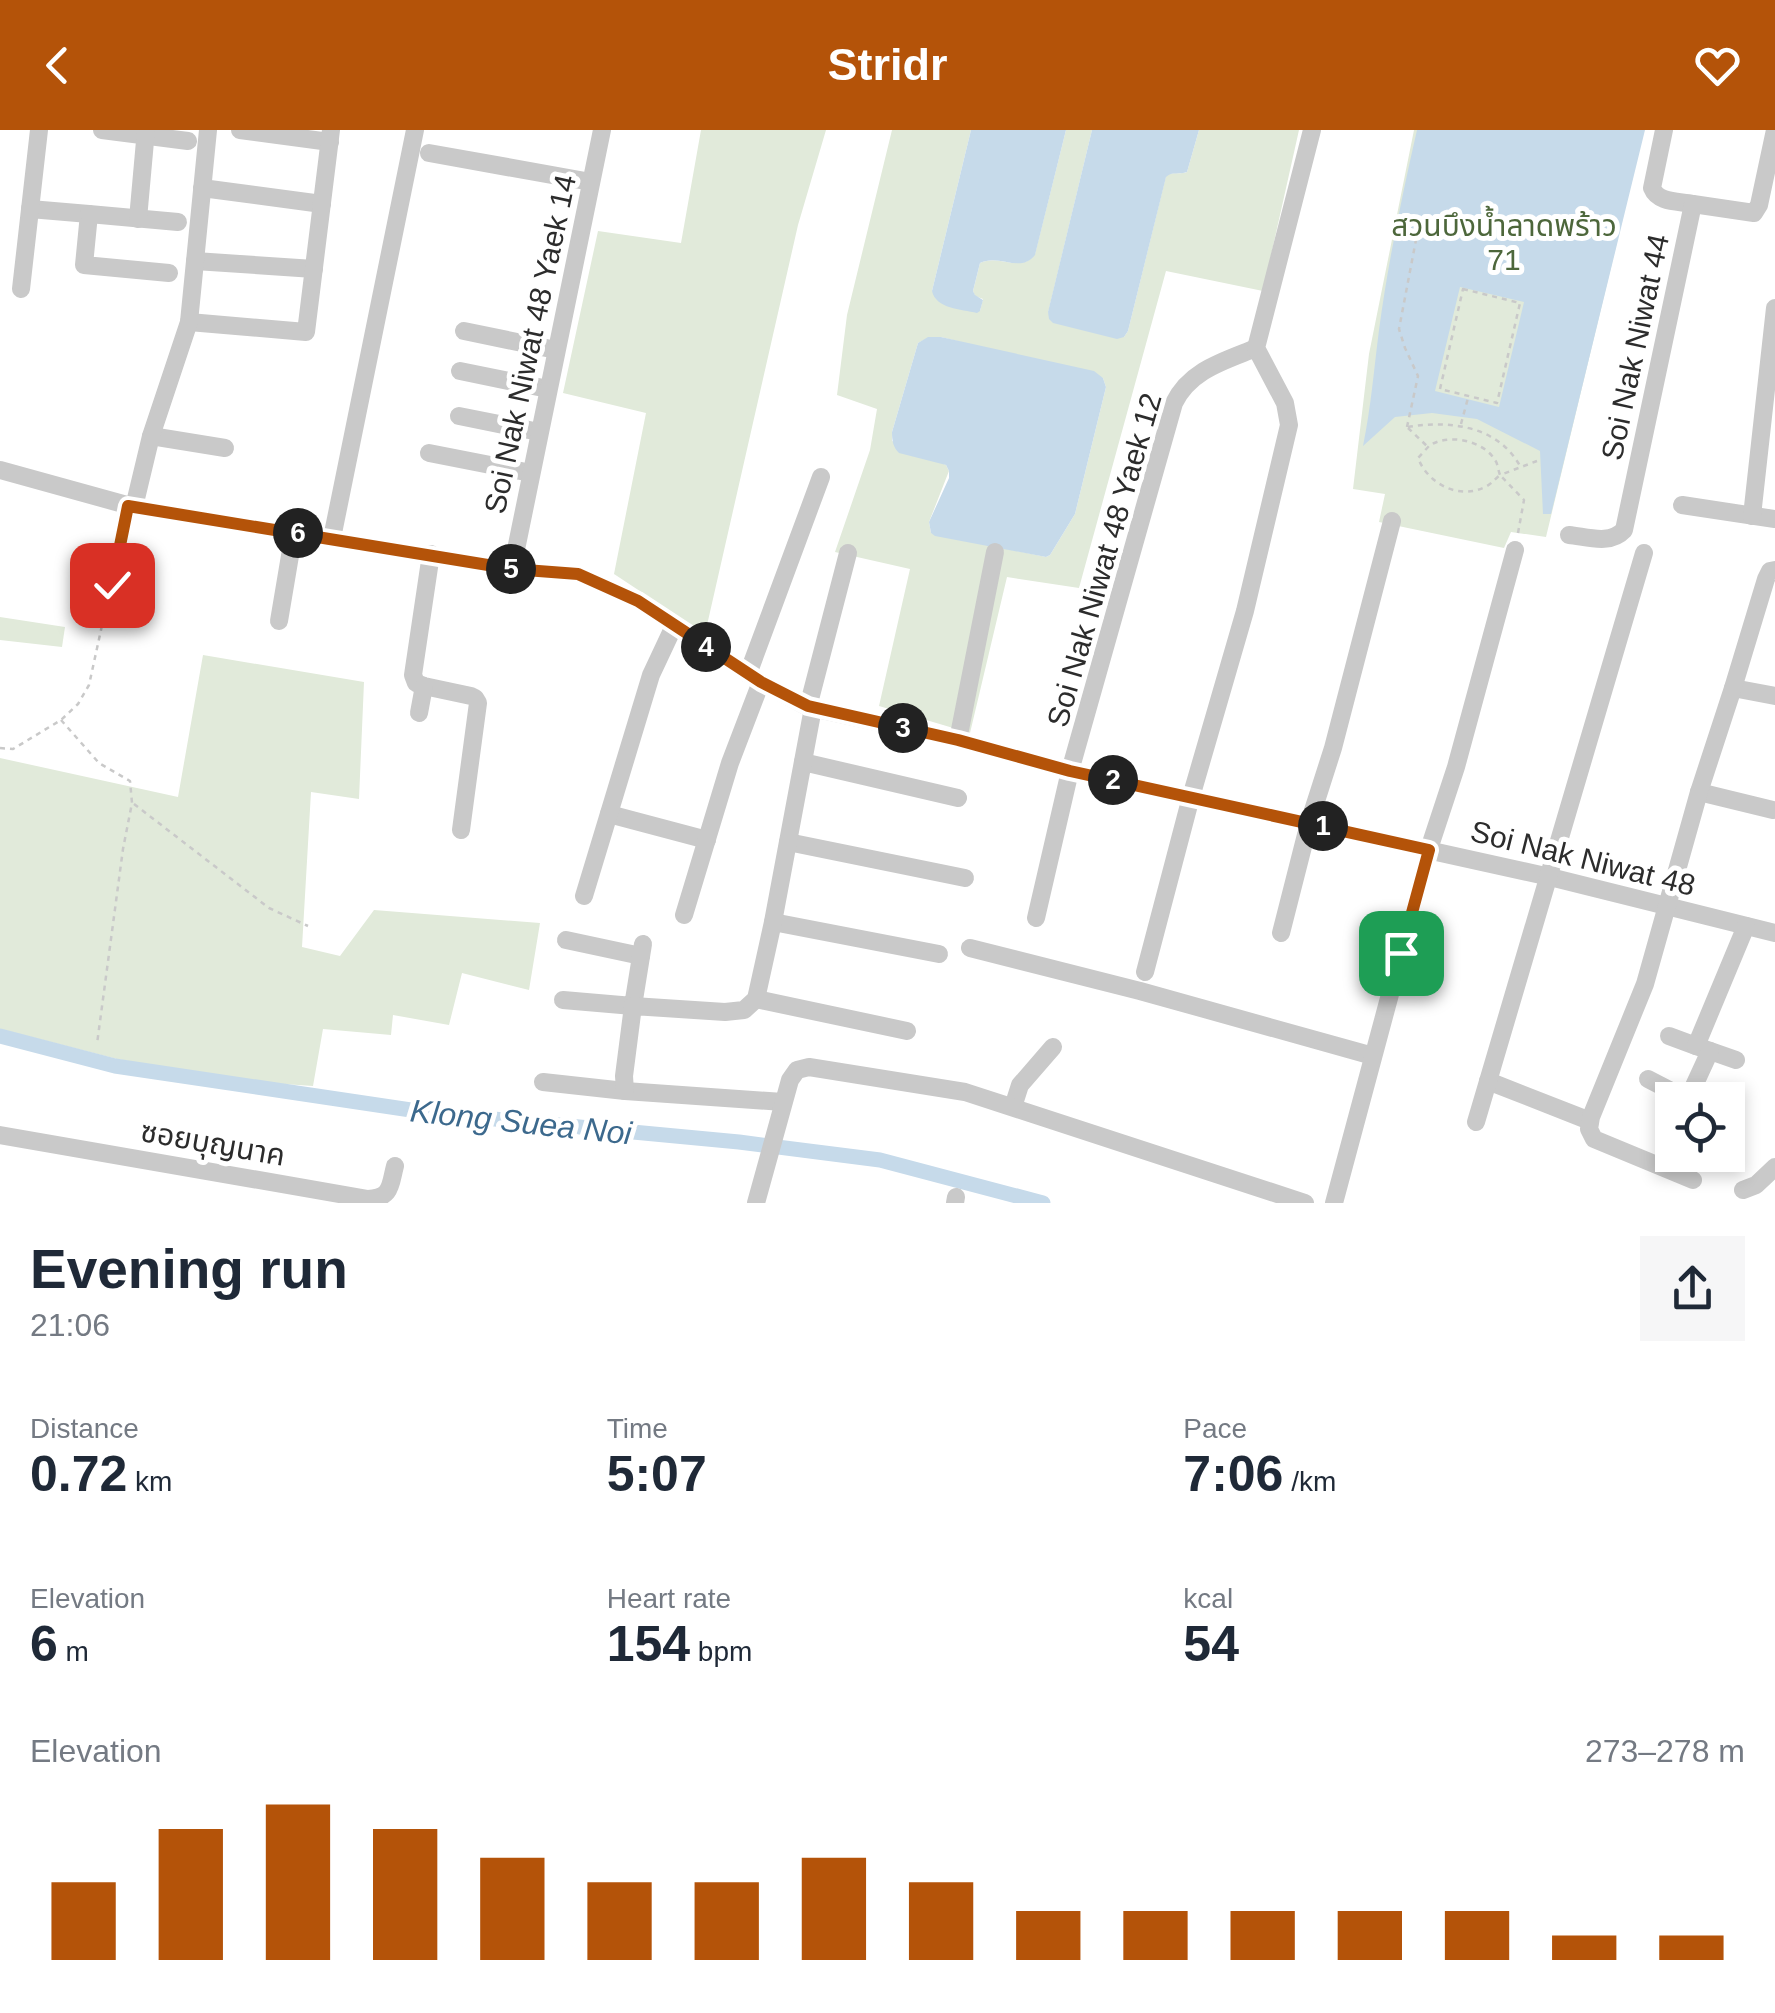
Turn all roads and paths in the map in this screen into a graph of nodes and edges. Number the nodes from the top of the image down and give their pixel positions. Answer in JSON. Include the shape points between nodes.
{"nodes":[{"id":1,"x":39,"y":130,"type":"edge"},
{"id":2,"x":102,"y":130,"type":"edge"},
{"id":3,"x":208,"y":130,"type":"edge"},
{"id":4,"x":240,"y":130,"type":"edge"},
{"id":5,"x":414,"y":130,"type":"edge"},
{"id":6,"x":602,"y":130,"type":"edge"},
{"id":7,"x":1312,"y":130,"type":"edge"},
{"id":8,"x":1664,"y":130,"type":"edge"},
{"id":9,"x":1775,"y":130,"type":"edge"},
{"id":10,"x":146,"y":133,"type":"edge"},
{"id":11,"x":331,"y":136,"type":"edge"},
{"id":12,"x":188,"y":141,"type":"dead end"},
{"id":13,"x":429,"y":153,"type":"dead end"},
{"id":14,"x":591,"y":182,"type":"junction"},
{"id":15,"x":202,"y":188,"type":"junction"},
{"id":16,"x":322,"y":204,"type":"junction"},
{"id":17,"x":1693,"y":204,"type":"junction"},
{"id":18,"x":30,"y":209,"type":"junction"},
{"id":19,"x":89,"y":214,"type":"junction"},
{"id":20,"x":138,"y":218,"type":"junction"},
{"id":21,"x":178,"y":222,"type":"dead end"},
{"id":22,"x":1419,"y":224,"type":"dead end"},
{"id":23,"x":195,"y":262,"type":"junction"},
{"id":24,"x":314,"y":269,"type":"junction"},
{"id":25,"x":170,"y":273,"type":"dead end"},
{"id":26,"x":21,"y":289,"type":"dead end"},
{"id":27,"x":1775,"y":308,"type":"edge"},
{"id":28,"x":189,"y":322,"type":"junction"},
{"id":29,"x":464,"y":331,"type":"dead end"},
{"id":30,"x":1256,"y":348,"type":"junction"},
{"id":31,"x":556,"y":350,"type":"junction"},
{"id":32,"x":460,"y":371,"type":"dead end"},
{"id":33,"x":548,"y":389,"type":"junction"},
{"id":34,"x":1468,"y":398,"type":"junction"},
{"id":35,"x":459,"y":416,"type":"dead end"},
{"id":36,"x":1460,"y":427,"type":"junction"},
{"id":37,"x":1407,"y":428,"type":"junction"},
{"id":38,"x":539,"y":432,"type":"junction"},
{"id":39,"x":151,"y":436,"type":"junction"},
{"id":40,"x":1428,"y":447,"type":"junction"},
{"id":41,"x":225,"y":448,"type":"dead end"},
{"id":42,"x":429,"y":453,"type":"dead end"},
{"id":43,"x":1537,"y":460,"type":"dead end"},
{"id":44,"x":1521,"y":468,"type":"junction"},
{"id":45,"x":0,"y":470,"type":"edge"},
{"id":46,"x":530,"y":473,"type":"junction"},
{"id":47,"x":1500,"y":475,"type":"junction"},
{"id":48,"x":821,"y":477,"type":"dead end"},
{"id":49,"x":1682,"y":505,"type":"dead end"},
{"id":50,"x":131,"y":506,"type":"junction"},
{"id":51,"x":1752,"y":516,"type":"junction"},
{"id":52,"x":1775,"y":519,"type":"edge"},
{"id":53,"x":1392,"y":521,"type":"dead end"},
{"id":54,"x":294,"y":532,"type":"junction"},
{"id":55,"x":1569,"y":534,"type":"dead end"},
{"id":56,"x":332,"y":538,"type":"junction"},
{"id":57,"x":1516,"y":550,"type":"joint"},
{"id":58,"x":995,"y":552,"type":"dead end"},
{"id":59,"x":848,"y":553,"type":"dead end"},
{"id":60,"x":1644,"y":553,"type":"dead end"},
{"id":61,"x":430,"y":554,"type":"junction"},
{"id":62,"x":512,"y":569,"type":"junction"},
{"id":63,"x":1775,"y":570,"type":"edge"},
{"id":64,"x":280,"y":620,"type":"dead end"},
{"id":65,"x":674,"y":626,"type":"junction"},
{"id":66,"x":754,"y":678,"type":"junction"},
{"id":67,"x":424,"y":686,"type":"junction"},
{"id":68,"x":1734,"y":688,"type":"junction"},
{"id":69,"x":1775,"y":696,"type":"edge"},
{"id":70,"x":811,"y":707,"type":"junction"},
{"id":71,"x":419,"y":713,"type":"dead end"},
{"id":72,"x":61,"y":720,"type":"junction"},
{"id":73,"x":958,"y":740,"type":"junction"},
{"id":74,"x":0,"y":748,"type":"edge"},
{"id":75,"x":803,"y":762,"type":"junction"},
{"id":76,"x":1070,"y":771,"type":"junction"},
{"id":77,"x":1698,"y":792,"type":"junction"},
{"id":78,"x":958,"y":798,"type":"dead end"},
{"id":79,"x":1191,"y":798,"type":"junction"},
{"id":80,"x":132,"y":803,"type":"junction"},
{"id":81,"x":1773,"y":810,"type":"edge"},
{"id":82,"x":609,"y":814,"type":"junction"},
{"id":83,"x":1308,"y":823,"type":"junction"},
{"id":84,"x":461,"y":830,"type":"dead end"},
{"id":85,"x":707,"y":840,"type":"junction"},
{"id":86,"x":788,"y":842,"type":"junction"},
{"id":87,"x":1429,"y":850,"type":"junction"},
{"id":88,"x":965,"y":878,"type":"dead end"},
{"id":89,"x":1550,"y":878,"type":"junction"},
{"id":90,"x":584,"y":896,"type":"dead end"},
{"id":91,"x":1665,"y":906,"type":"junction"},
{"id":92,"x":684,"y":915,"type":"dead end"},
{"id":93,"x":1036,"y":918,"type":"dead end"},
{"id":94,"x":773,"y":922,"type":"junction"},
{"id":95,"x":308,"y":926,"type":"dead end"},
{"id":96,"x":1746,"y":926,"type":"junction"},
{"id":97,"x":1775,"y":933,"type":"edge"},
{"id":98,"x":1281,"y":934,"type":"dead end"},
{"id":99,"x":566,"y":940,"type":"dead end"},
{"id":100,"x":970,"y":948,"type":"dead end"},
{"id":101,"x":940,"y":954,"type":"dead end"},
{"id":102,"x":1144,"y":972,"type":"dead end"},
{"id":103,"x":756,"y":998,"type":"junction"},
{"id":104,"x":563,"y":1000,"type":"dead end"},
{"id":105,"x":634,"y":1006,"type":"junction"},
{"id":106,"x":906,"y":1031,"type":"dead end"},
{"id":107,"x":1668,"y":1036,"type":"dead end"},
{"id":108,"x":97,"y":1044,"type":"dead end"},
{"id":109,"x":1054,"y":1048,"type":"dead end"},
{"id":110,"x":1703,"y":1048,"type":"junction"},
{"id":111,"x":1373,"y":1056,"type":"junction"},
{"id":112,"x":1736,"y":1060,"type":"dead end"},
{"id":113,"x":1648,"y":1079,"type":"dead end"},
{"id":114,"x":1488,"y":1081,"type":"junction"},
{"id":115,"x":543,"y":1082,"type":"dead end"},
{"id":116,"x":625,"y":1090,"type":"junction"},
{"id":117,"x":783,"y":1102,"type":"junction"},
{"id":118,"x":1012,"y":1107,"type":"junction"},
{"id":119,"x":1476,"y":1122,"type":"dead end"},
{"id":120,"x":1590,"y":1122,"type":"junction"},
{"id":121,"x":0,"y":1135,"type":"edge"},
{"id":122,"x":395,"y":1166,"type":"dead end"},
{"id":123,"x":1775,"y":1167,"type":"edge"},
{"id":124,"x":1693,"y":1180,"type":"dead end"},
{"id":125,"x":1743,"y":1190,"type":"dead end"},
{"id":126,"x":368,"y":1201,"type":"edge"},
{"id":127,"x":756,"y":1203,"type":"edge"},
{"id":128,"x":1305,"y":1203,"type":"edge"},
{"id":129,"x":1334,"y":1203,"type":"edge"}],
"edges":[{"from":1,"to":18,"type":"street"},
{"from":2,"to":10,"type":"street"},
{"from":3,"to":15,"type":"street"},
{"from":4,"to":11,"type":"street"},
{"from":5,"to":56,"type":"street"},
{"from":6,"to":14,"type":"street","name":"Soi Nak Niwat 48 Yaek 14"},
{"from":7,"to":30,"type":"street"},
{"from":8,"to":17,"type":"street","via":[[1652,188],[1662,199]]},
{"from":9,"to":17,"type":"street","name":"Soi Nak Niwat 44","via":[[1754,213]]},
{"from":10,"to":12,"type":"street"},
{"from":10,"to":20,"type":"street"},
{"from":11,"to":16,"type":"street"},
{"from":13,"to":14,"type":"street"},
{"from":14,"to":31,"type":"street","name":"Soi Nak Niwat 48 Yaek 14"},
{"from":15,"to":16,"type":"street"},
{"from":15,"to":23,"type":"street"},
{"from":16,"to":24,"type":"street"},
{"from":17,"to":55,"type":"street","name":"Soi Nak Niwat 44","via":[[1624,530],[1607,540]]},
{"from":18,"to":19,"type":"street"},
{"from":18,"to":26,"type":"street"},
{"from":19,"to":20,"type":"street"},
{"from":19,"to":25,"type":"street","via":[[84,265]]},
{"from":20,"to":21,"type":"street"},
{"from":22,"to":37,"type":"path","via":[[1399,329],[1418,376]]},
{"from":23,"to":24,"type":"street"},
{"from":23,"to":28,"type":"street"},
{"from":24,"to":28,"type":"street","via":[[306,332]]},
{"from":27,"to":51,"type":"street"},
{"from":28,"to":39,"type":"street"},
{"from":29,"to":31,"type":"street"},
{"from":30,"to":76,"type":"street","name":"Soi Nak Niwat 48 Yaek 12","via":[[1195,375],[1174,403]]},
{"from":30,"to":79,"type":"street","via":[[1289,425]]},
{"from":31,"to":33,"type":"street","name":"Soi Nak Niwat 48 Yaek 14"},
{"from":32,"to":33,"type":"street"},
{"from":33,"to":38,"type":"street","name":"Soi Nak Niwat 48 Yaek 14"},
{"from":34,"to":34,"type":"path","via":[[1497,403],[1520,303],[1463,289],[1440,389]]},
{"from":34,"to":36,"type":"path"},
{"from":35,"to":38,"type":"street"},
{"from":36,"to":37,"type":"path"},
{"from":36,"to":44,"type":"path","via":[[1498,438]]},
{"from":37,"to":40,"type":"path"},
{"from":38,"to":46,"type":"street","name":"Soi Nak Niwat 48 Yaek 14"},
{"from":39,"to":41,"type":"street"},
{"from":39,"to":50,"type":"street"},
{"from":40,"to":47,"type":"path","via":[[1441,440],[1482,447]]},
{"from":40,"to":47,"type":"path","via":[[1418,458],[1423,470],[1449,489],[1470,492]]},
{"from":42,"to":46,"type":"street"},
{"from":43,"to":44,"type":"path"},
{"from":44,"to":47,"type":"path"},
{"from":45,"to":50,"type":"street","name":"Soi Nak Niwat 48"},
{"from":46,"to":62,"type":"street","name":"Soi Nak Niwat 48 Yaek 14"},
{"from":47,"to":57,"type":"path","via":[[1524,500]]},
{"from":48,"to":66,"type":"street"},
{"from":49,"to":51,"type":"street"},
{"from":50,"to":54,"type":"street","name":"Soi Nak Niwat 48"},
{"from":50,"to":72,"type":"path","via":[[88,685]]},
{"from":51,"to":52,"type":"street"},
{"from":53,"to":83,"type":"street"},
{"from":54,"to":56,"type":"street","name":"Soi Nak Niwat 48"},
{"from":54,"to":64,"type":"street"},
{"from":56,"to":61,"type":"street","name":"Soi Nak Niwat 48"},
{"from":57,"to":87,"type":"street"},
{"from":58,"to":73,"type":"street"},
{"from":59,"to":70,"type":"street"},
{"from":60,"to":89,"type":"street"},
{"from":61,"to":62,"type":"street","name":"Soi Nak Niwat 48"},
{"from":61,"to":67,"type":"street","via":[[413,675]]},
{"from":62,"to":65,"type":"street","name":"Soi Nak Niwat 48","via":[[578,574]]},
{"from":63,"to":68,"type":"street","via":[[1766,579]]},
{"from":65,"to":66,"type":"street","name":"Soi Nak Niwat 48"},
{"from":65,"to":82,"type":"street","via":[[651,676]]},
{"from":66,"to":70,"type":"street","name":"Soi Nak Niwat 48"},
{"from":66,"to":85,"type":"street"},
{"from":67,"to":71,"type":"street"},
{"from":67,"to":84,"type":"street","via":[[478,703]]},
{"from":68,"to":69,"type":"street"},
{"from":68,"to":77,"type":"street"},
{"from":70,"to":73,"type":"street","name":"Soi Nak Niwat 48"},
{"from":70,"to":75,"type":"street"},
{"from":72,"to":74,"type":"path","via":[[13,749]]},
{"from":72,"to":80,"type":"path","via":[[99,763],[130,781]]},
{"from":73,"to":76,"type":"street","name":"Soi Nak Niwat 48"},
{"from":75,"to":78,"type":"street"},
{"from":75,"to":86,"type":"street"},
{"from":76,"to":79,"type":"street","name":"Soi Nak Niwat 48"},
{"from":76,"to":93,"type":"street","name":"Soi Nak Niwat 48 Yaek 12"},
{"from":77,"to":81,"type":"street"},
{"from":77,"to":91,"type":"street"},
{"from":79,"to":83,"type":"street","name":"Soi Nak Niwat 48"},
{"from":79,"to":102,"type":"street"},
{"from":80,"to":95,"type":"path","via":[[269,908]]},
{"from":80,"to":108,"type":"path"},
{"from":82,"to":85,"type":"street"},
{"from":82,"to":90,"type":"street"},
{"from":83,"to":87,"type":"street","name":"Soi Nak Niwat 48"},
{"from":83,"to":98,"type":"street"},
{"from":85,"to":92,"type":"street"},
{"from":86,"to":88,"type":"street"},
{"from":86,"to":94,"type":"street"},
{"from":87,"to":89,"type":"street","name":"Soi Nak Niwat 48"},
{"from":87,"to":111,"type":"street"},
{"from":89,"to":91,"type":"street","name":"Soi Nak Niwat 48"},
{"from":89,"to":114,"type":"street"},
{"from":91,"to":96,"type":"street","name":"Soi Nak Niwat 48"},
{"from":91,"to":120,"type":"street","via":[[1645,984]]},
{"from":94,"to":101,"type":"street"},
{"from":94,"to":103,"type":"street"},
{"from":96,"to":97,"type":"street","name":"Soi Nak Niwat 48"},
{"from":96,"to":110,"type":"street"},
{"from":99,"to":105,"type":"street","via":[[642,950]]},
{"from":100,"to":111,"type":"street"},
{"from":103,"to":105,"type":"street","via":[[744,1010],[725,1012]]},
{"from":103,"to":106,"type":"street"},
{"from":104,"to":105,"type":"street"},
{"from":105,"to":116,"type":"street"},
{"from":107,"to":110,"type":"street"},
{"from":109,"to":118,"type":"street","via":[[1020,1085]]},
{"from":110,"to":112,"type":"street"},
{"from":110,"to":113,"type":"street","via":[[1693,1088],[1685,1094]]},
{"from":111,"to":129,"type":"street"},
{"from":114,"to":119,"type":"street"},
{"from":114,"to":120,"type":"street"},
{"from":115,"to":116,"type":"street"},
{"from":116,"to":117,"type":"street"},
{"from":117,"to":118,"type":"street","via":[[797,1070],[809,1066],[965,1092]]},
{"from":117,"to":127,"type":"street"},
{"from":118,"to":128,"type":"street"},
{"from":120,"to":124,"type":"street","via":[[1594,1139]]},
{"from":121,"to":126,"type":"street","name":"ซอยบุญนาค"},
{"from":122,"to":126,"type":"street","name":"ซอยบุญนาค","via":[[389,1191]]},
{"from":123,"to":125,"type":"street"}]}
